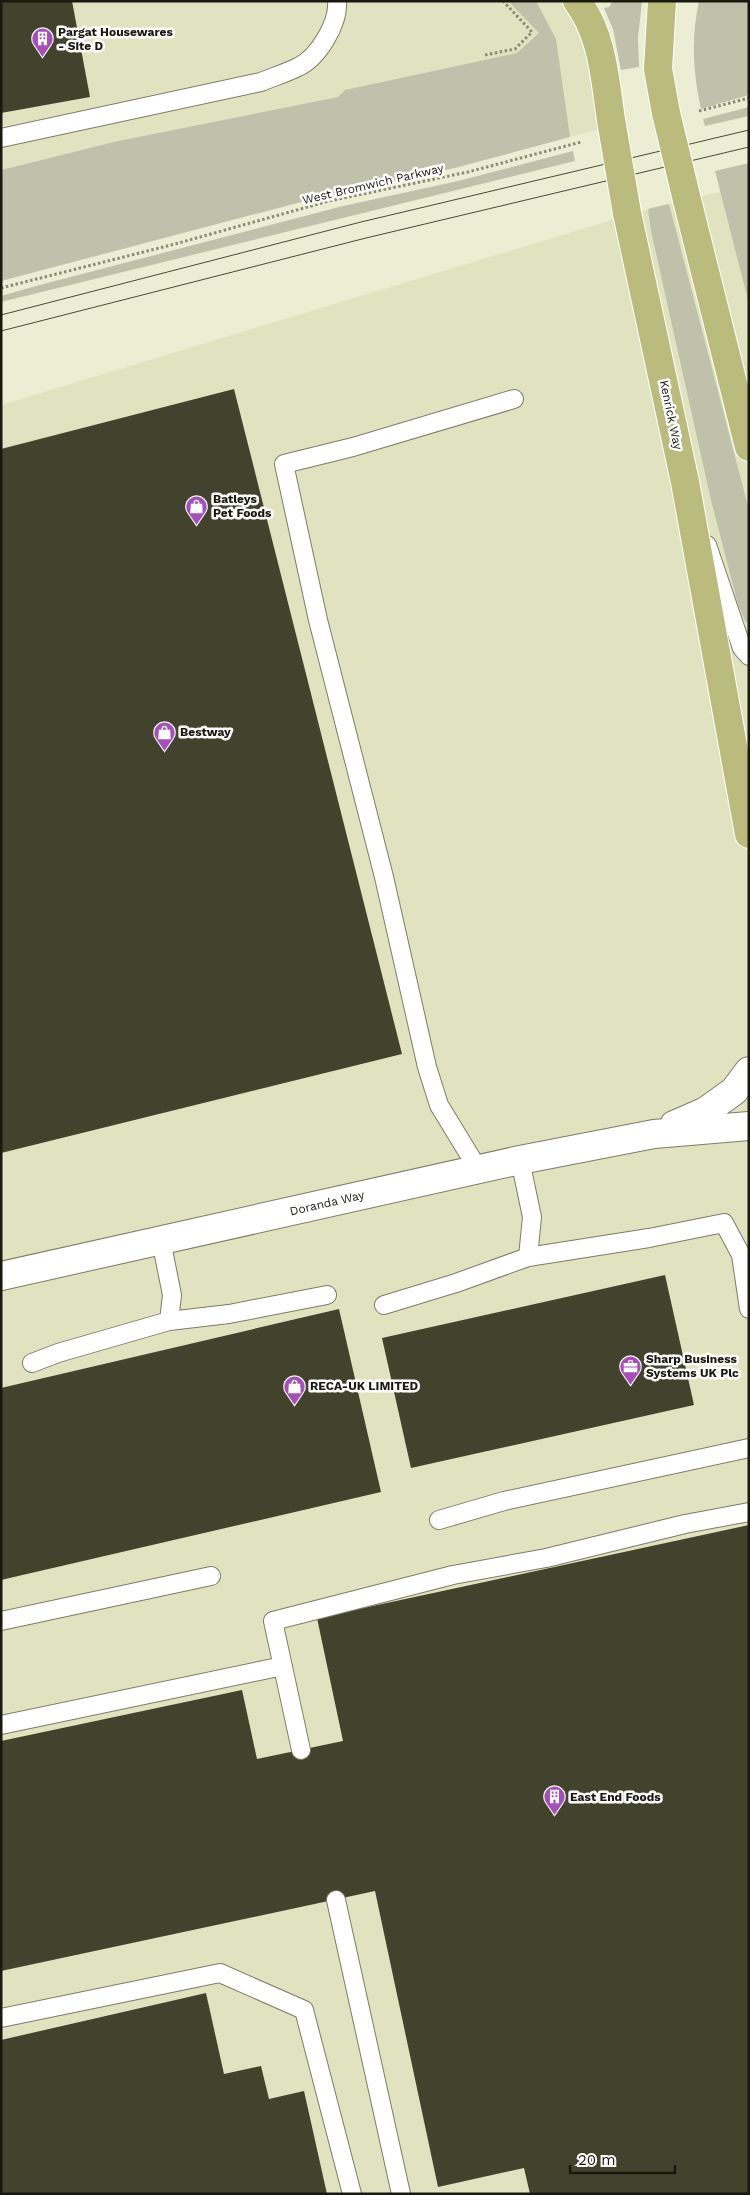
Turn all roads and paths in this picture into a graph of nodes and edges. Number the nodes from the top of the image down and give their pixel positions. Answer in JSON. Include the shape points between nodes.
{"nodes":[{"id":1,"x":337,"y":1,"type":"edge"},
{"id":2,"x":503,"y":1,"type":"edge"},
{"id":3,"x":577,"y":1,"type":"edge"},
{"id":4,"x":662,"y":1,"type":"edge"},
{"id":5,"x":484,"y":55,"type":"dead end"},
{"id":6,"x":749,"y":98,"type":"edge"},
{"id":7,"x":693,"y":113,"type":"dead end"},
{"id":8,"x":601,"y":133,"type":"junction"},
{"id":9,"x":1,"y":138,"type":"edge"},
{"id":10,"x":1,"y":288,"type":"edge"},
{"id":11,"x":514,"y":399,"type":"dead end"},
{"id":12,"x":749,"y":446,"type":"edge"},
{"id":13,"x":685,"y":482,"type":"junction"},
{"id":14,"x":749,"y":656,"type":"edge"},
{"id":15,"x":749,"y":834,"type":"edge"},
{"id":16,"x":749,"y":1071,"type":"edge"},
{"id":17,"x":749,"y":1126,"type":"edge"},
{"id":18,"x":654,"y":1134,"type":"junction"},
{"id":19,"x":520,"y":1160,"type":"junction"},
{"id":20,"x":478,"y":1169,"type":"junction"},
{"id":21,"x":161,"y":1240,"type":"junction"},
{"id":22,"x":528,"y":1257,"type":"junction"},
{"id":23,"x":1,"y":1276,"type":"edge"},
{"id":24,"x":327,"y":1294,"type":"dead end"},
{"id":25,"x":384,"y":1305,"type":"dead end"},
{"id":26,"x":749,"y":1309,"type":"edge"},
{"id":27,"x":170,"y":1322,"type":"junction"},
{"id":28,"x":32,"y":1363,"type":"dead end"},
{"id":29,"x":749,"y":1448,"type":"edge"},
{"id":30,"x":749,"y":1512,"type":"edge"},
{"id":31,"x":439,"y":1520,"type":"dead end"},
{"id":32,"x":211,"y":1576,"type":"dead end"},
{"id":33,"x":1,"y":1621,"type":"edge"},
{"id":34,"x":283,"y":1666,"type":"junction"},
{"id":35,"x":1,"y":1725,"type":"edge"},
{"id":36,"x":301,"y":1750,"type":"dead end"},
{"id":37,"x":336,"y":1900,"type":"dead end"},
{"id":38,"x":1,"y":2018,"type":"edge"},
{"id":39,"x":352,"y":2194,"type":"edge"},
{"id":40,"x":401,"y":2194,"type":"edge"}],
"edges":[{"from":1,"to":9,"type":"lane","via":[[331,28],[319,49],[300,67],[261,82]]},
{"from":2,"to":5,"type":"path","via":[[532,32],[515,48]]},
{"from":3,"to":8,"type":"main road","name":"Kenrick Way","via":[[586,13],[597,40]]},
{"from":4,"to":12,"type":"main road","bridge":true,"via":[[658,69],[666,113]]},
{"from":6,"to":7,"type":"path"},
{"from":8,"to":10,"type":"path","name":"West Bromwich Parkway","via":[[468,172],[329,201]]},
{"from":8,"to":13,"type":"main road","name":"Kenrick Way","bridge":true,"via":[[627,213]]},
{"from":11,"to":20,"type":"lane","via":[[284,464],[318,620],[384,877],[427,1067],[439,1105]]},
{"from":13,"to":14,"type":"lane","via":[[742,648]]},
{"from":13,"to":15,"type":"main road","name":"Kenrick Way"},
{"from":16,"to":18,"type":"street","name":"Doranda Way","via":[[734,1091],[706,1111]]},
{"from":17,"to":18,"type":"street","name":"Doranda Way"},
{"from":18,"to":19,"type":"street","name":"Doranda Way"},
{"from":19,"to":20,"type":"street","name":"Doranda Way"},
{"from":19,"to":22,"type":"lane","via":[[532,1217]]},
{"from":20,"to":21,"type":"street","name":"Doranda Way"},
{"from":21,"to":23,"type":"street","name":"Doranda Way"},
{"from":21,"to":27,"type":"lane","via":[[172,1295]]},
{"from":22,"to":25,"type":"lane","via":[[456,1284]]},
{"from":22,"to":26,"type":"lane","via":[[724,1224],[741,1254]]},
{"from":24,"to":27,"type":"lane"},
{"from":27,"to":28,"type":"lane"},
{"from":29,"to":31,"type":"lane","via":[[504,1501]]},
{"from":30,"to":34,"type":"lane","via":[[546,1558],[453,1575],[273,1621]]},
{"from":32,"to":33,"type":"lane"},
{"from":34,"to":35,"type":"lane"},
{"from":34,"to":36,"type":"lane"},
{"from":37,"to":40,"type":"lane"},
{"from":38,"to":39,"type":"lane","via":[[220,1973],[304,2010]]}]}
